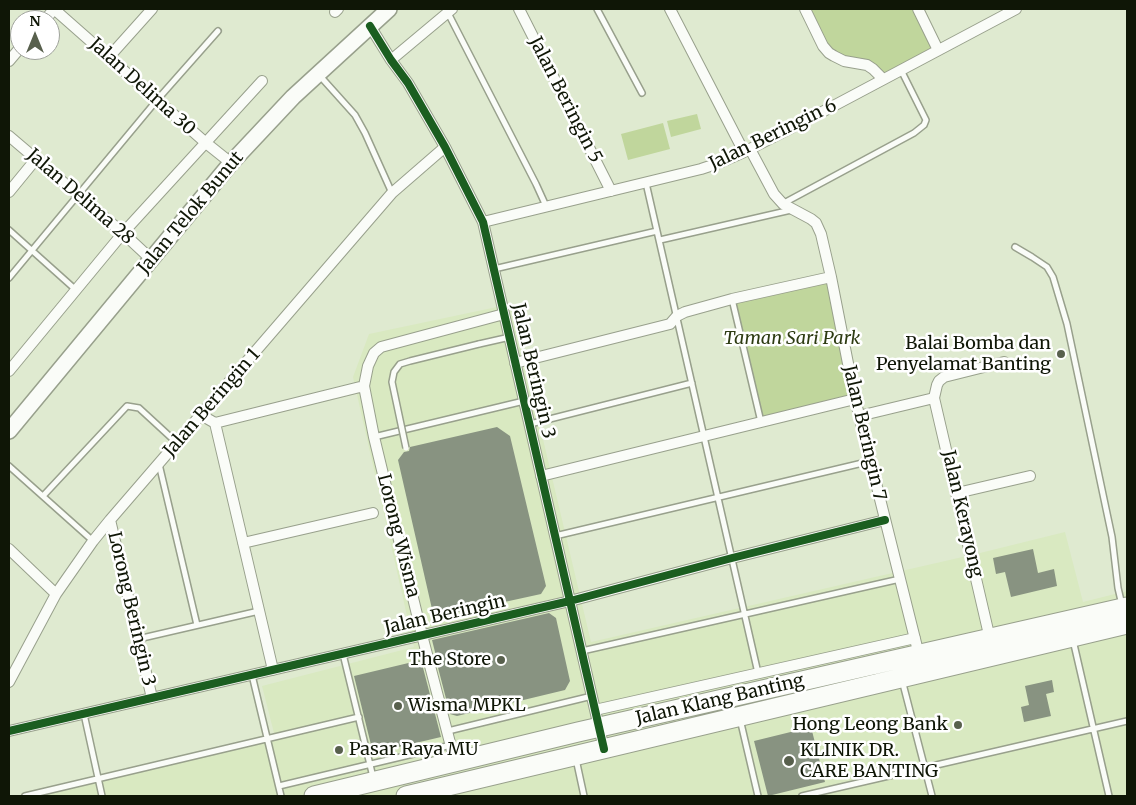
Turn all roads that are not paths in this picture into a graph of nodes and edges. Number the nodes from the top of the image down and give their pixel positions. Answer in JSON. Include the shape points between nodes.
{"nodes":[{"id":1,"x":54,"y":9,"type":"edge"},
{"id":2,"x":152,"y":9,"type":"edge"},
{"id":3,"x":389,"y":9,"type":"edge"},
{"id":4,"x":519,"y":9,"type":"edge"},
{"id":5,"x":597,"y":9,"type":"edge"},
{"id":6,"x":670,"y":9,"type":"edge"},
{"id":7,"x":804,"y":9,"type":"edge"},
{"id":8,"x":918,"y":9,"type":"edge"},
{"id":9,"x":1016,"y":9,"type":"edge"},
{"id":10,"x":450,"y":11,"type":"edge"},
{"id":11,"x":370,"y":26,"type":"junction"},
{"id":12,"x":218,"y":31,"type":"dead end"},
{"id":13,"x":938,"y":50,"type":"junction"},
{"id":14,"x":109,"y":57,"type":"junction"},
{"id":15,"x":391,"y":60,"type":"junction"},
{"id":16,"x":901,"y":70,"type":"junction"},
{"id":17,"x":318,"y":74,"type":"junction"},
{"id":18,"x":883,"y":79,"type":"junction"},
{"id":19,"x":262,"y":81,"type":"dead end"},
{"id":20,"x":642,"y":93,"type":"dead end"},
{"id":21,"x":157,"y":100,"type":"junction"},
{"id":22,"x":9,"y":136,"type":"edge"},
{"id":23,"x":206,"y":143,"type":"junction"},
{"id":24,"x":445,"y":147,"type":"junction"},
{"id":25,"x":747,"y":150,"type":"junction"},
{"id":26,"x":36,"y":158,"type":"junction"},
{"id":27,"x":231,"y":164,"type":"junction"},
{"id":28,"x":646,"y":182,"type":"junction"},
{"id":29,"x":611,"y":191,"type":"junction"},
{"id":30,"x":9,"y":192,"type":"edge"},
{"id":31,"x":392,"y":193,"type":"junction"},
{"id":32,"x":78,"y":195,"type":"junction"},
{"id":33,"x":783,"y":204,"type":"junction"},
{"id":34,"x":546,"y":207,"type":"junction"},
{"id":35,"x":792,"y":209,"type":"junction"},
{"id":36,"x":483,"y":222,"type":"junction"},
{"id":37,"x":9,"y":230,"type":"edge"},
{"id":38,"x":658,"y":231,"type":"junction"},
{"id":39,"x":124,"y":234,"type":"junction"},
{"id":40,"x":660,"y":240,"type":"junction"},
{"id":41,"x":1015,"y":247,"type":"dead end"},
{"id":42,"x":33,"y":250,"type":"junction"},
{"id":43,"x":152,"y":260,"type":"junction"},
{"id":44,"x":494,"y":269,"type":"junction"},
{"id":45,"x":830,"y":277,"type":"junction"},
{"id":46,"x":9,"y":278,"type":"edge"},
{"id":47,"x":77,"y":290,"type":"junction"},
{"id":48,"x":732,"y":299,"type":"junction"},
{"id":49,"x":504,"y":314,"type":"junction"},
{"id":50,"x":678,"y":316,"type":"junction"},
{"id":51,"x":510,"y":337,"type":"junction"},
{"id":52,"x":515,"y":362,"type":"junction"},
{"id":53,"x":1004,"y":362,"type":"dead end"},
{"id":54,"x":9,"y":371,"type":"edge"},
{"id":55,"x":692,"y":384,"type":"junction"},
{"id":56,"x":364,"y":386,"type":"junction"},
{"id":57,"x":936,"y":394,"type":"junction"},
{"id":58,"x":855,"y":399,"type":"junction"},
{"id":59,"x":524,"y":401,"type":"junction"},
{"id":60,"x":201,"y":415,"type":"junction"},
{"id":61,"x":859,"y":416,"type":"junction"},
{"id":62,"x":761,"y":422,"type":"junction"},
{"id":63,"x":215,"y":423,"type":"junction"},
{"id":64,"x":530,"y":424,"type":"junction"},
{"id":65,"x":9,"y":430,"type":"edge"},
{"id":66,"x":704,"y":436,"type":"junction"},
{"id":67,"x":374,"y":437,"type":"junction"},
{"id":68,"x":177,"y":443,"type":"junction"},
{"id":69,"x":406,"y":448,"type":"dead end"},
{"id":70,"x":870,"y":461,"type":"junction"},
{"id":71,"x":159,"y":464,"type":"junction"},
{"id":72,"x":9,"y":466,"type":"edge"},
{"id":73,"x":542,"y":476,"type":"junction"},
{"id":74,"x":1030,"y":476,"type":"dead end"},
{"id":75,"x":957,"y":493,"type":"junction"},
{"id":76,"x":43,"y":496,"type":"junction"},
{"id":77,"x":718,"y":498,"type":"junction"},
{"id":78,"x":372,"y":512,"type":"dead end"},
{"id":79,"x":110,"y":520,"type":"junction"},
{"id":80,"x":885,"y":520,"type":"junction"},
{"id":81,"x":555,"y":536,"type":"junction"},
{"id":82,"x":94,"y":541,"type":"junction"},
{"id":83,"x":243,"y":542,"type":"junction"},
{"id":84,"x":10,"y":552,"type":"edge"},
{"id":85,"x":732,"y":558,"type":"junction"},
{"id":86,"x":900,"y":579,"type":"junction"},
{"id":87,"x":56,"y":594,"type":"junction"},
{"id":88,"x":570,"y":601,"type":"junction"},
{"id":89,"x":260,"y":611,"type":"junction"},
{"id":90,"x":744,"y":614,"type":"junction"},
{"id":91,"x":1126,"y":616,"type":"edge"},
{"id":92,"x":197,"y":625,"type":"junction"},
{"id":93,"x":422,"y":635,"type":"junction"},
{"id":94,"x":1072,"y":637,"type":"junction"},
{"id":95,"x":138,"y":639,"type":"junction"},
{"id":96,"x":990,"y":639,"type":"junction"},
{"id":97,"x":917,"y":646,"type":"junction"},
{"id":98,"x":582,"y":652,"type":"junction"},
{"id":99,"x":342,"y":654,"type":"junction"},
{"id":100,"x":273,"y":670,"type":"junction"},
{"id":101,"x":758,"y":674,"type":"junction"},
{"id":102,"x":252,"y":675,"type":"junction"},
{"id":103,"x":901,"y":678,"type":"junction"},
{"id":104,"x":9,"y":682,"type":"edge"},
{"id":105,"x":592,"y":696,"type":"junction"},
{"id":106,"x":152,"y":698,"type":"junction"},
{"id":107,"x":84,"y":714,"type":"junction"},
{"id":108,"x":739,"y":716,"type":"junction"},
{"id":109,"x":359,"y":717,"type":"junction"},
{"id":110,"x":597,"y":719,"type":"junction"},
{"id":111,"x":1127,"y":721,"type":"edge"},
{"id":112,"x":1094,"y":729,"type":"junction"},
{"id":113,"x":9,"y":731,"type":"edge"},
{"id":114,"x":448,"y":731,"type":"junction"},
{"id":115,"x":267,"y":739,"type":"junction"},
{"id":116,"x":604,"y":749,"type":"junction"},
{"id":117,"x":453,"y":754,"type":"junction"},
{"id":118,"x":576,"y":756,"type":"junction"},
{"id":119,"x":924,"y":768,"type":"junction"},
{"id":120,"x":372,"y":773,"type":"junction"},
{"id":121,"x":98,"y":779,"type":"junction"},
{"id":122,"x":279,"y":786,"type":"junction"},
{"id":123,"x":25,"y":796,"type":"edge"},
{"id":124,"x":102,"y":796,"type":"edge"},
{"id":125,"x":281,"y":796,"type":"edge"},
{"id":126,"x":314,"y":796,"type":"edge"},
{"id":127,"x":406,"y":796,"type":"edge"},
{"id":128,"x":584,"y":796,"type":"edge"},
{"id":129,"x":758,"y":796,"type":"edge"},
{"id":130,"x":802,"y":796,"type":"edge"},
{"id":131,"x":932,"y":796,"type":"edge"},
{"id":132,"x":1109,"y":796,"type":"edge"}],
"edges":[{"from":1,"to":14,"type":"street","name":"Jalan Delima 30"},
{"from":2,"to":14,"type":"street"},
{"from":3,"to":11,"type":"street","name":"Jalan Telok Bunut"},
{"from":4,"to":29,"type":"street","name":"Jalan Beringin 5"},
{"from":5,"to":20,"type":"lane"},
{"from":6,"to":25,"type":"street","name":"Jalan Beringin 7"},
{"from":7,"to":18,"type":"street","via":[[829,53],[867,65]]},
{"from":8,"to":13,"type":"street"},
{"from":9,"to":13,"type":"street","name":"Jalan Beringin 6"},
{"from":10,"to":15,"type":"street"},
{"from":10,"to":34,"type":"lane"},
{"from":11,"to":15,"type":"street","name":"Jalan Beringin 3"},
{"from":11,"to":17,"type":"street","name":"Jalan Telok Bunut"},
{"from":12,"to":21,"type":"lane"},
{"from":13,"to":16,"type":"street","name":"Jalan Beringin 6"},
{"from":14,"to":21,"type":"street","name":"Jalan Delima 30"},
{"from":15,"to":24,"type":"street","name":"Jalan Beringin 3"},
{"from":16,"to":18,"type":"street","name":"Jalan Beringin 6"},
{"from":16,"to":33,"type":"lane","via":[[926,120],[924,125]]},
{"from":17,"to":27,"type":"street","name":"Jalan Telok Bunut","via":[[292,97]]},
{"from":17,"to":31,"type":"lane","via":[[355,115]]},
{"from":18,"to":25,"type":"street","name":"Jalan Beringin 6"},
{"from":19,"to":23,"type":"street"},
{"from":21,"to":23,"type":"street","name":"Jalan Delima 30"},
{"from":21,"to":32,"type":"lane"},
{"from":22,"to":26,"type":"street","name":"Jalan Delima 28"},
{"from":23,"to":27,"type":"street","name":"Jalan Delima 30"},
{"from":23,"to":39,"type":"street"},
{"from":24,"to":31,"type":"street","name":"Jalan Beringin 1"},
{"from":24,"to":36,"type":"street","name":"Jalan Beringin 3"},
{"from":25,"to":28,"type":"street","name":"Jalan Beringin 6","via":[[701,169]]},
{"from":25,"to":33,"type":"street","name":"Jalan Beringin 7"},
{"from":26,"to":30,"type":"street"},
{"from":26,"to":32,"type":"street","name":"Jalan Delima 28"},
{"from":27,"to":43,"type":"street","name":"Jalan Telok Bunut"},
{"from":28,"to":29,"type":"street","name":"Jalan Beringin 6"},
{"from":28,"to":38,"type":"lane"},
{"from":29,"to":34,"type":"street","name":"Jalan Beringin 6"},
{"from":31,"to":60,"type":"street","name":"Jalan Beringin 1"},
{"from":32,"to":39,"type":"street","name":"Jalan Delima 28"},
{"from":32,"to":42,"type":"lane"},
{"from":33,"to":35,"type":"street","name":"Jalan Beringin 7"},
{"from":34,"to":36,"type":"street","name":"Jalan Beringin 6"},
{"from":35,"to":40,"type":"lane"},
{"from":35,"to":45,"type":"street","name":"Jalan Beringin 7","via":[[816,223]]},
{"from":36,"to":44,"type":"street","name":"Jalan Beringin 3"},
{"from":37,"to":42,"type":"lane"},
{"from":38,"to":40,"type":"lane"},
{"from":38,"to":44,"type":"lane"},
{"from":39,"to":43,"type":"street","name":"Jalan Delima 28"},
{"from":39,"to":47,"type":"street"},
{"from":40,"to":50,"type":"lane"},
{"from":41,"to":91,"type":"lane","via":[[1046,267],[1053,277],[1067,324]]},
{"from":42,"to":46,"type":"lane"},
{"from":42,"to":47,"type":"lane"},
{"from":43,"to":65,"type":"street","name":"Jalan Telok Bunut"},
{"from":44,"to":49,"type":"street","name":"Jalan Beringin 3"},
{"from":45,"to":48,"type":"street"},
{"from":45,"to":58,"type":"street","name":"Jalan Beringin 7"},
{"from":47,"to":54,"type":"street"},
{"from":48,"to":50,"type":"street"},
{"from":48,"to":62,"type":"lane"},
{"from":49,"to":51,"type":"street","name":"Jalan Beringin 3"},
{"from":49,"to":56,"type":"street","name":"Lorong Wisma","via":[[381,347],[368,366]]},
{"from":50,"to":52,"type":"street","via":[[670,324]]},
{"from":50,"to":55,"type":"lane"},
{"from":51,"to":52,"type":"street","name":"Jalan Beringin 3"},
{"from":51,"to":69,"type":"lane","bridge":true,"via":[[400,364],[392,382]]},
{"from":52,"to":59,"type":"street","name":"Jalan Beringin 3"},
{"from":53,"to":57,"type":"street","via":[[944,377],[939,381]]},
{"from":55,"to":64,"type":"lane"},
{"from":55,"to":66,"type":"lane"},
{"from":56,"to":63,"type":"street"},
{"from":56,"to":67,"type":"street","name":"Lorong Wisma"},
{"from":57,"to":61,"type":"street"},
{"from":57,"to":75,"type":"street","name":"Jalan Kerayong"},
{"from":58,"to":61,"type":"street","name":"Jalan Beringin 7"},
{"from":58,"to":62,"type":"street"},
{"from":59,"to":64,"type":"street","name":"Jalan Beringin 3"},
{"from":59,"to":67,"type":"lane"},
{"from":60,"to":63,"type":"street"},
{"from":60,"to":68,"type":"street","name":"Jalan Beringin 1"},
{"from":61,"to":70,"type":"street","name":"Jalan Beringin 7"},
{"from":62,"to":66,"type":"street"},
{"from":63,"to":83,"type":"street"},
{"from":64,"to":73,"type":"street","name":"Jalan Beringin 3"},
{"from":66,"to":73,"type":"street"},
{"from":66,"to":77,"type":"lane"},
{"from":67,"to":93,"type":"street","name":"Lorong Wisma"},
{"from":68,"to":71,"type":"street","name":"Jalan Beringin 1"},
{"from":68,"to":76,"type":"lane","via":[[139,408],[127,406]]},
{"from":70,"to":77,"type":"lane"},
{"from":70,"to":80,"type":"street","name":"Jalan Beringin 7"},
{"from":71,"to":79,"type":"street","name":"Jalan Beringin 1"},
{"from":71,"to":92,"type":"lane"},
{"from":72,"to":76,"type":"lane"},
{"from":73,"to":81,"type":"street","name":"Jalan Beringin 3"},
{"from":74,"to":75,"type":"street"},
{"from":75,"to":96,"type":"street","name":"Jalan Kerayong"},
{"from":76,"to":82,"type":"lane"},
{"from":77,"to":81,"type":"lane"},
{"from":77,"to":85,"type":"lane"},
{"from":78,"to":83,"type":"street"},
{"from":79,"to":82,"type":"street","name":"Jalan Beringin 1"},
{"from":79,"to":95,"type":"street","name":"Lorong Beringin 3"},
{"from":80,"to":85,"type":"street","name":"Jalan Beringin"},
{"from":80,"to":86,"type":"street","name":"Jalan Beringin 7"},
{"from":81,"to":88,"type":"street","name":"Jalan Beringin 3"},
{"from":82,"to":87,"type":"street","name":"Jalan Beringin 1"},
{"from":83,"to":89,"type":"street"},
{"from":84,"to":87,"type":"street"},
{"from":85,"to":88,"type":"street","name":"Jalan Beringin"},
{"from":85,"to":90,"type":"lane"},
{"from":86,"to":90,"type":"lane"},
{"from":86,"to":97,"type":"street","name":"Jalan Beringin 7"},
{"from":87,"to":104,"type":"street","name":"Jalan Beringin 1"},
{"from":88,"to":93,"type":"street","name":"Jalan Beringin"},
{"from":88,"to":98,"type":"street","name":"Jalan Beringin 3"},
{"from":89,"to":92,"type":"lane"},
{"from":89,"to":100,"type":"street"},
{"from":90,"to":98,"type":"lane"},
{"from":90,"to":101,"type":"lane"},
{"from":91,"to":94,"type":"highway","name":"Jalan Klang Banting"},
{"from":91,"to":96,"type":"highway","name":"Jalan Klang Banting"},
{"from":92,"to":95,"type":"lane"},
{"from":93,"to":99,"type":"street","name":"Jalan Beringin"},
{"from":93,"to":114,"type":"street","name":"Lorong Wisma"},
{"from":94,"to":103,"type":"highway","name":"Jalan Klang Banting"},
{"from":94,"to":112,"type":"lane"},
{"from":95,"to":106,"type":"street","name":"Lorong Beringin 3"},
{"from":96,"to":97,"type":"highway","name":"Jalan Klang Banting"},
{"from":97,"to":101,"type":"street"},
{"from":97,"to":110,"type":"highway","name":"Jalan Klang Banting"},
{"from":98,"to":105,"type":"street","name":"Jalan Beringin 3"},
{"from":99,"to":100,"type":"street","name":"Jalan Beringin"},
{"from":99,"to":109,"type":"lane"},
{"from":100,"to":102,"type":"street","name":"Jalan Beringin"},
{"from":101,"to":110,"type":"street"},
{"from":102,"to":106,"type":"street","name":"Jalan Beringin"},
{"from":102,"to":115,"type":"lane"},
{"from":103,"to":108,"type":"highway","name":"Jalan Klang Banting"},
{"from":103,"to":119,"type":"lane"},
{"from":105,"to":110,"type":"street","name":"Jalan Beringin 3"},
{"from":105,"to":114,"type":"lane"},
{"from":106,"to":107,"type":"street","name":"Jalan Beringin"},
{"from":107,"to":113,"type":"street","name":"Jalan Beringin"},
{"from":107,"to":121,"type":"lane"},
{"from":108,"to":116,"type":"highway","name":"Jalan Klang Banting"},
{"from":108,"to":129,"type":"lane"},
{"from":109,"to":115,"type":"lane"},
{"from":109,"to":120,"type":"lane"},
{"from":110,"to":116,"type":"street","name":"Jalan Beringin 3"},
{"from":110,"to":117,"type":"highway","name":"Jalan Klang Banting"},
{"from":111,"to":112,"type":"lane"},
{"from":112,"to":119,"type":"lane"},
{"from":112,"to":132,"type":"lane"},
{"from":114,"to":117,"type":"street","name":"Lorong Wisma"},
{"from":115,"to":121,"type":"lane"},
{"from":115,"to":122,"type":"lane"},
{"from":116,"to":118,"type":"highway","name":"Jalan Klang Banting"},
{"from":117,"to":120,"type":"highway","name":"Jalan Klang Banting"},
{"from":118,"to":127,"type":"highway","name":"Jalan Klang Banting"},
{"from":118,"to":128,"type":"lane"},
{"from":119,"to":130,"type":"lane"},
{"from":119,"to":131,"type":"lane"},
{"from":120,"to":122,"type":"lane"},
{"from":120,"to":126,"type":"highway","name":"Jalan Klang Banting"},
{"from":121,"to":123,"type":"lane"},
{"from":121,"to":124,"type":"lane"},
{"from":122,"to":125,"type":"lane"}]}
